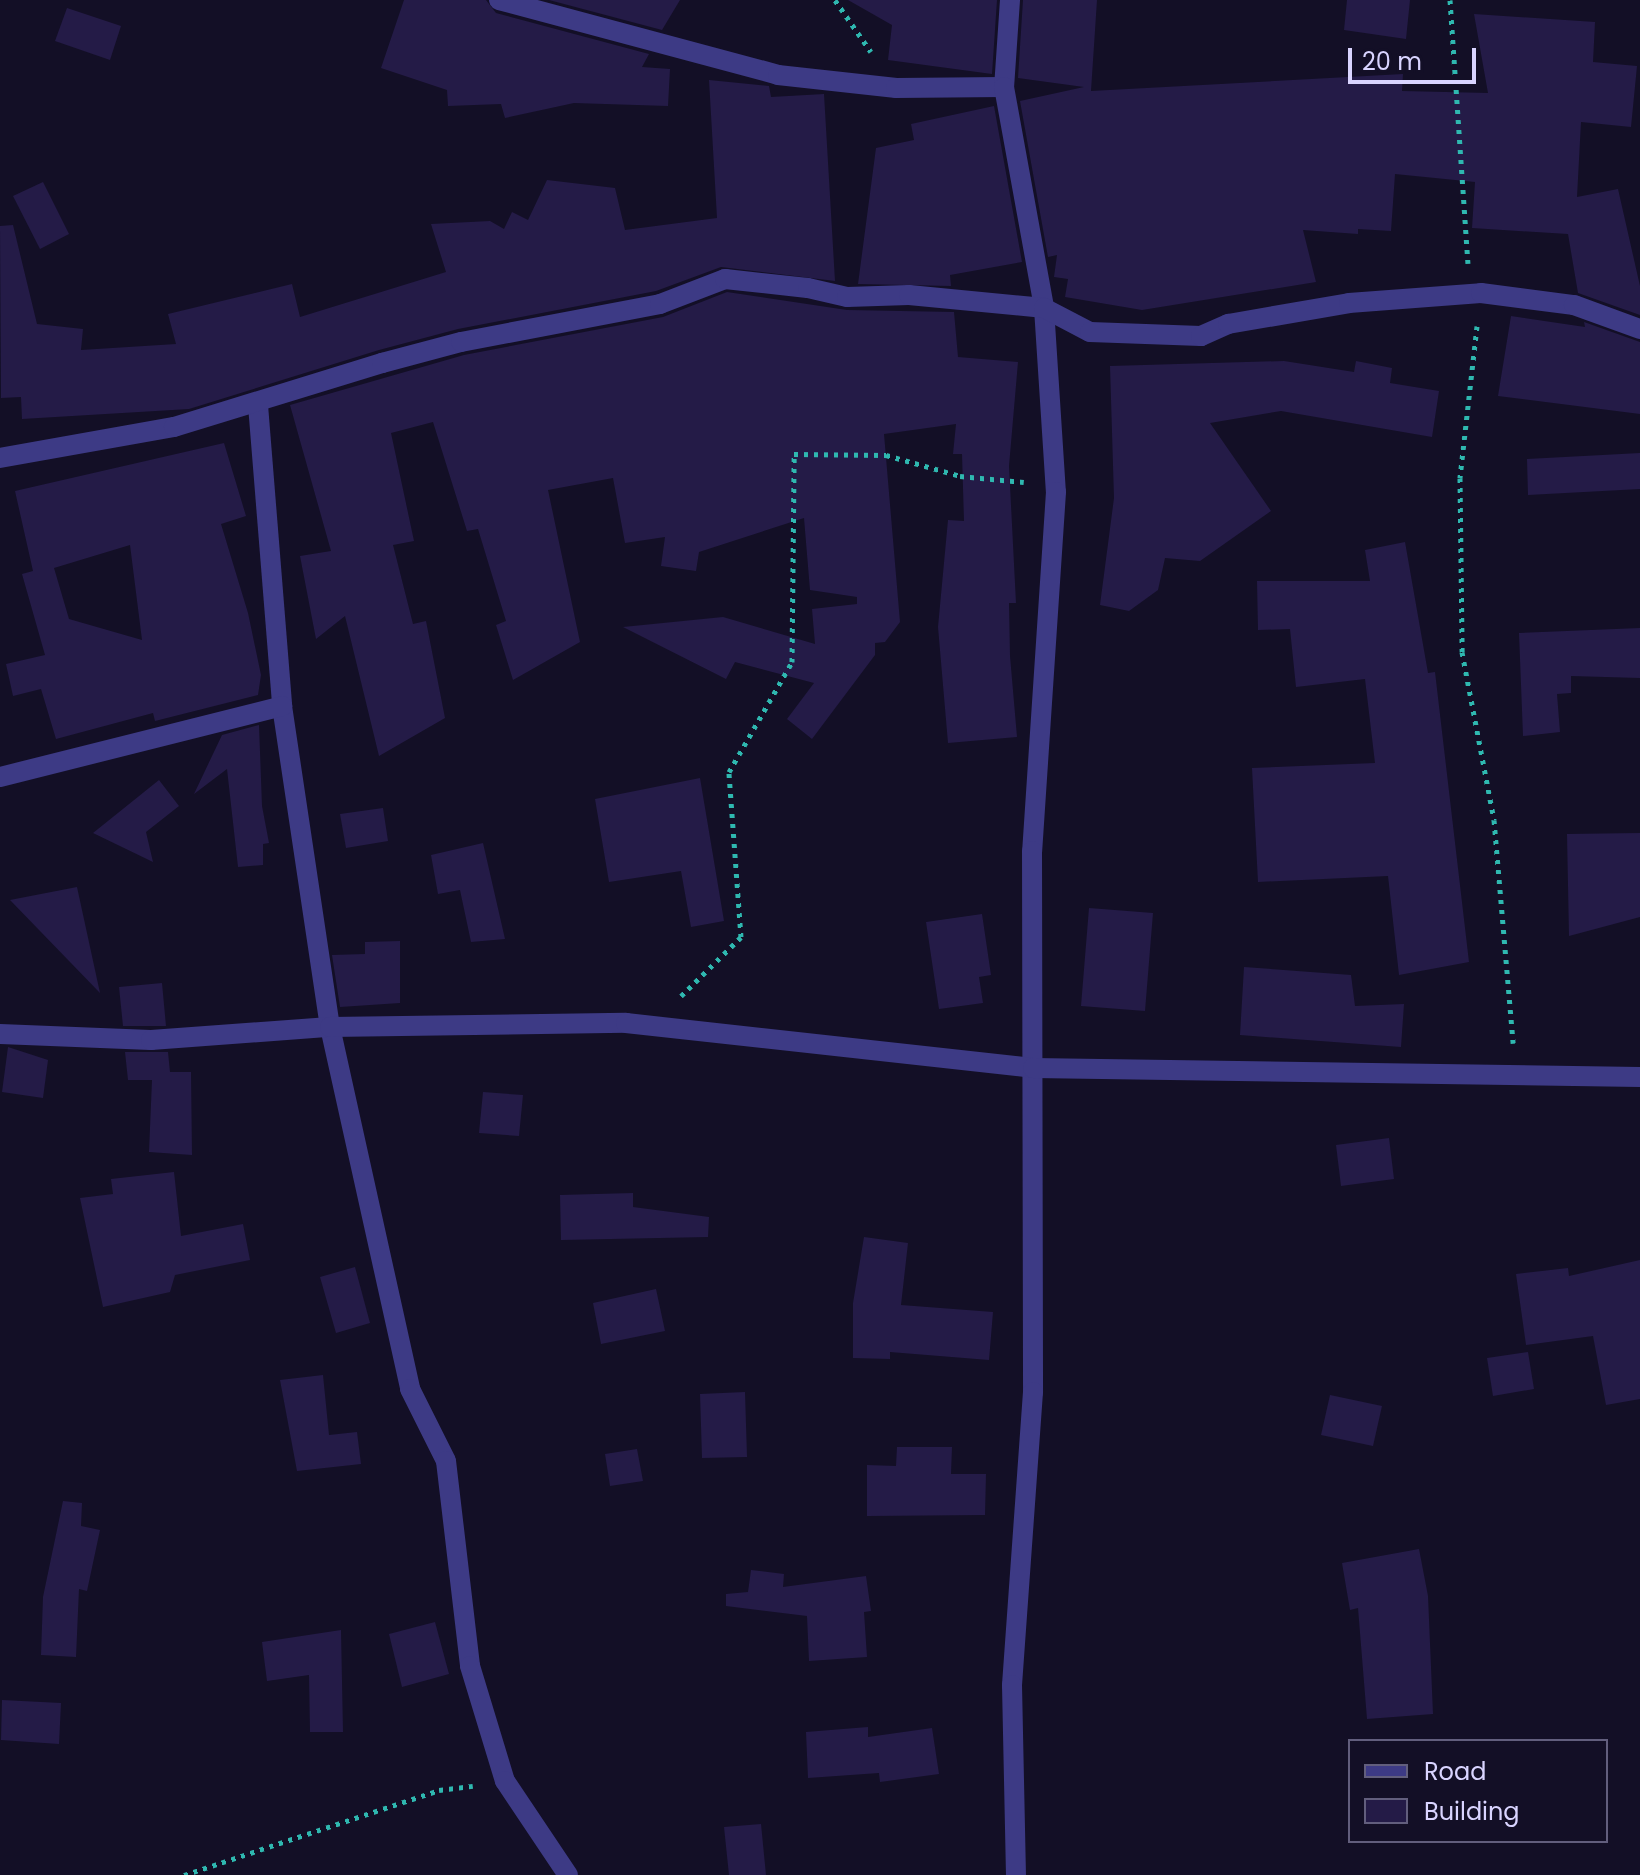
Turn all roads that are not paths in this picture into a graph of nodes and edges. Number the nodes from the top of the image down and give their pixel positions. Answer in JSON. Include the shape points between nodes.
{"nodes":[{"id":1,"x":499,"y":0,"type":"edge"},
{"id":2,"x":1010,"y":0,"type":"edge"},
{"id":3,"x":1004,"y":87,"type":"junction"},
{"id":4,"x":1044,"y":308,"type":"junction"},
{"id":5,"x":1640,"y":329,"type":"edge"},
{"id":6,"x":258,"y":405,"type":"junction"},
{"id":7,"x":1,"y":452,"type":"edge"},
{"id":8,"x":282,"y":706,"type":"junction"},
{"id":9,"x":0,"y":777,"type":"edge"},
{"id":10,"x":330,"y":1027,"type":"junction"},
{"id":11,"x":0,"y":1034,"type":"edge"},
{"id":12,"x":1033,"y":1068,"type":"junction"},
{"id":13,"x":1640,"y":1077,"type":"edge"},
{"id":14,"x":568,"y":1875,"type":"edge"},
{"id":15,"x":1016,"y":1875,"type":"edge"}],
"edges":[{"from":1,"to":3,"type":"street","via":[[778,75],[896,88]]},
{"from":2,"to":3,"type":"street"},
{"from":3,"to":4,"type":"street"},
{"from":4,"to":5,"type":"street","via":[[1090,332],[1201,336],[1228,324],[1349,303],[1481,293],[1574,305]]},
{"from":4,"to":6,"type":"street","via":[[909,295],[847,297],[725,279],[660,304],[408,356]]},
{"from":4,"to":12,"type":"street","via":[[1056,492],[1032,851]]},
{"from":6,"to":7,"type":"street","via":[[174,427]]},
{"from":6,"to":8,"type":"street"},
{"from":8,"to":9,"type":"street"},
{"from":8,"to":10,"type":"street"},
{"from":10,"to":11,"type":"street","via":[[151,1040]]},
{"from":10,"to":12,"type":"street","via":[[652,1025]]},
{"from":10,"to":14,"type":"street","via":[[410,1389],[446,1461],[470,1666],[505,1781]]},
{"from":12,"to":13,"type":"street"},
{"from":12,"to":15,"type":"street","via":[[1033,1392],[1012,1685]]}]}
